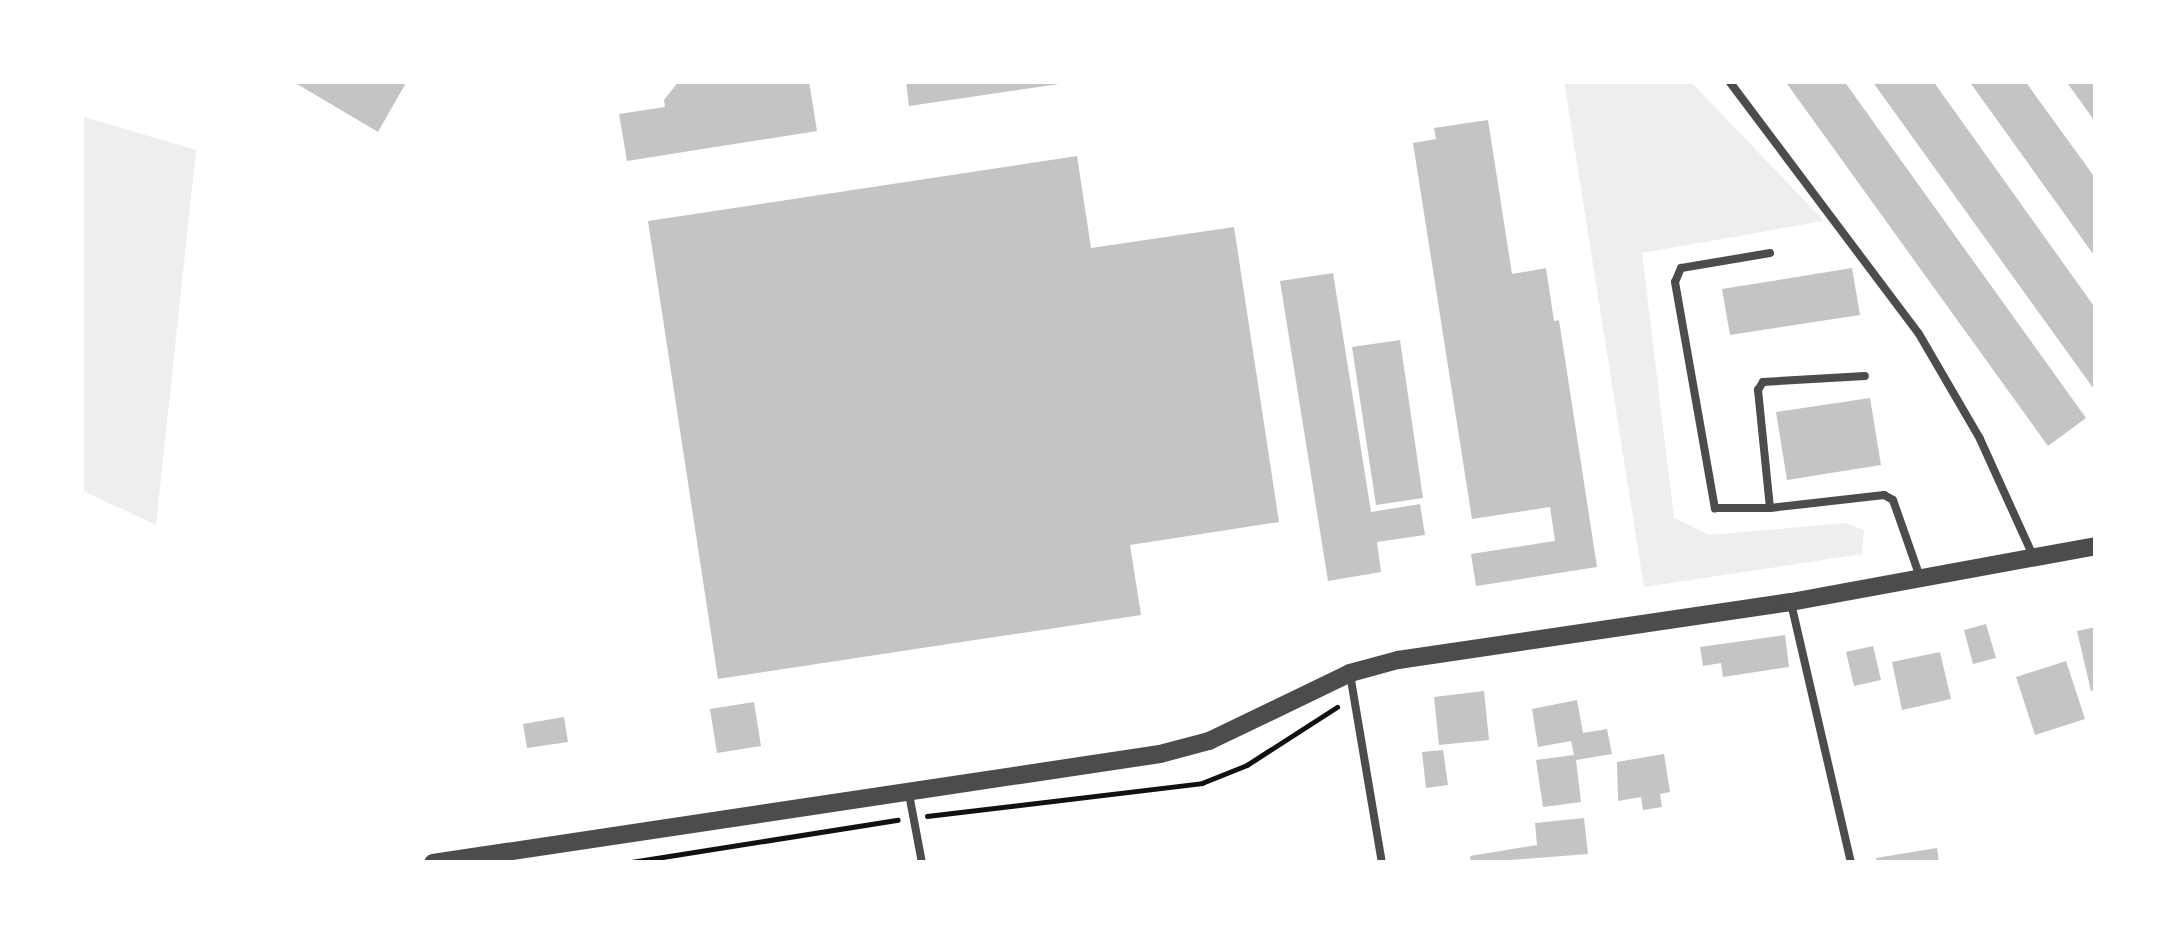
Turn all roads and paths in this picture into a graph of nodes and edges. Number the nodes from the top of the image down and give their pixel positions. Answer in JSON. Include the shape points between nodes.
{"nodes":[{"id":1,"x":1729,"y":81,"type":"edge"},
{"id":2,"x":1771,"y":253,"type":"dead end"},
{"id":3,"x":1865,"y":376,"type":"dead end"},
{"id":4,"x":1771,"y":508,"type":"junction"},
{"id":5,"x":2096,"y":546,"type":"edge"},
{"id":6,"x":2034,"y":557,"type":"junction"},
{"id":7,"x":1921,"y":578,"type":"junction"},
{"id":8,"x":1791,"y":602,"type":"junction"},
{"id":9,"x":1350,"y":673,"type":"junction"},
{"id":10,"x":909,"y":792,"type":"junction"},
{"id":11,"x":433,"y":863,"type":"edge"},
{"id":12,"x":922,"y":863,"type":"edge"},
{"id":13,"x":1382,"y":863,"type":"edge"},
{"id":14,"x":1851,"y":863,"type":"edge"}],
"edges":[{"from":1,"to":6,"type":"lane","via":[[1919,334],[1980,439]]},
{"from":2,"to":4,"type":"lane","via":[[1681,268],[1675,282],[1715,508]]},
{"from":3,"to":4,"type":"lane","via":[[1763,382]]},
{"from":4,"to":7,"type":"lane","via":[[1884,495],[1894,500]]},
{"from":5,"to":6,"type":"street"},
{"from":6,"to":7,"type":"street"},
{"from":7,"to":8,"type":"street"},
{"from":8,"to":9,"type":"street"},
{"from":8,"to":14,"type":"lane"},
{"from":9,"to":10,"type":"street","via":[[1209,741]]},
{"from":9,"to":13,"type":"lane"},
{"from":10,"to":11,"type":"street"},
{"from":10,"to":12,"type":"lane"}]}
